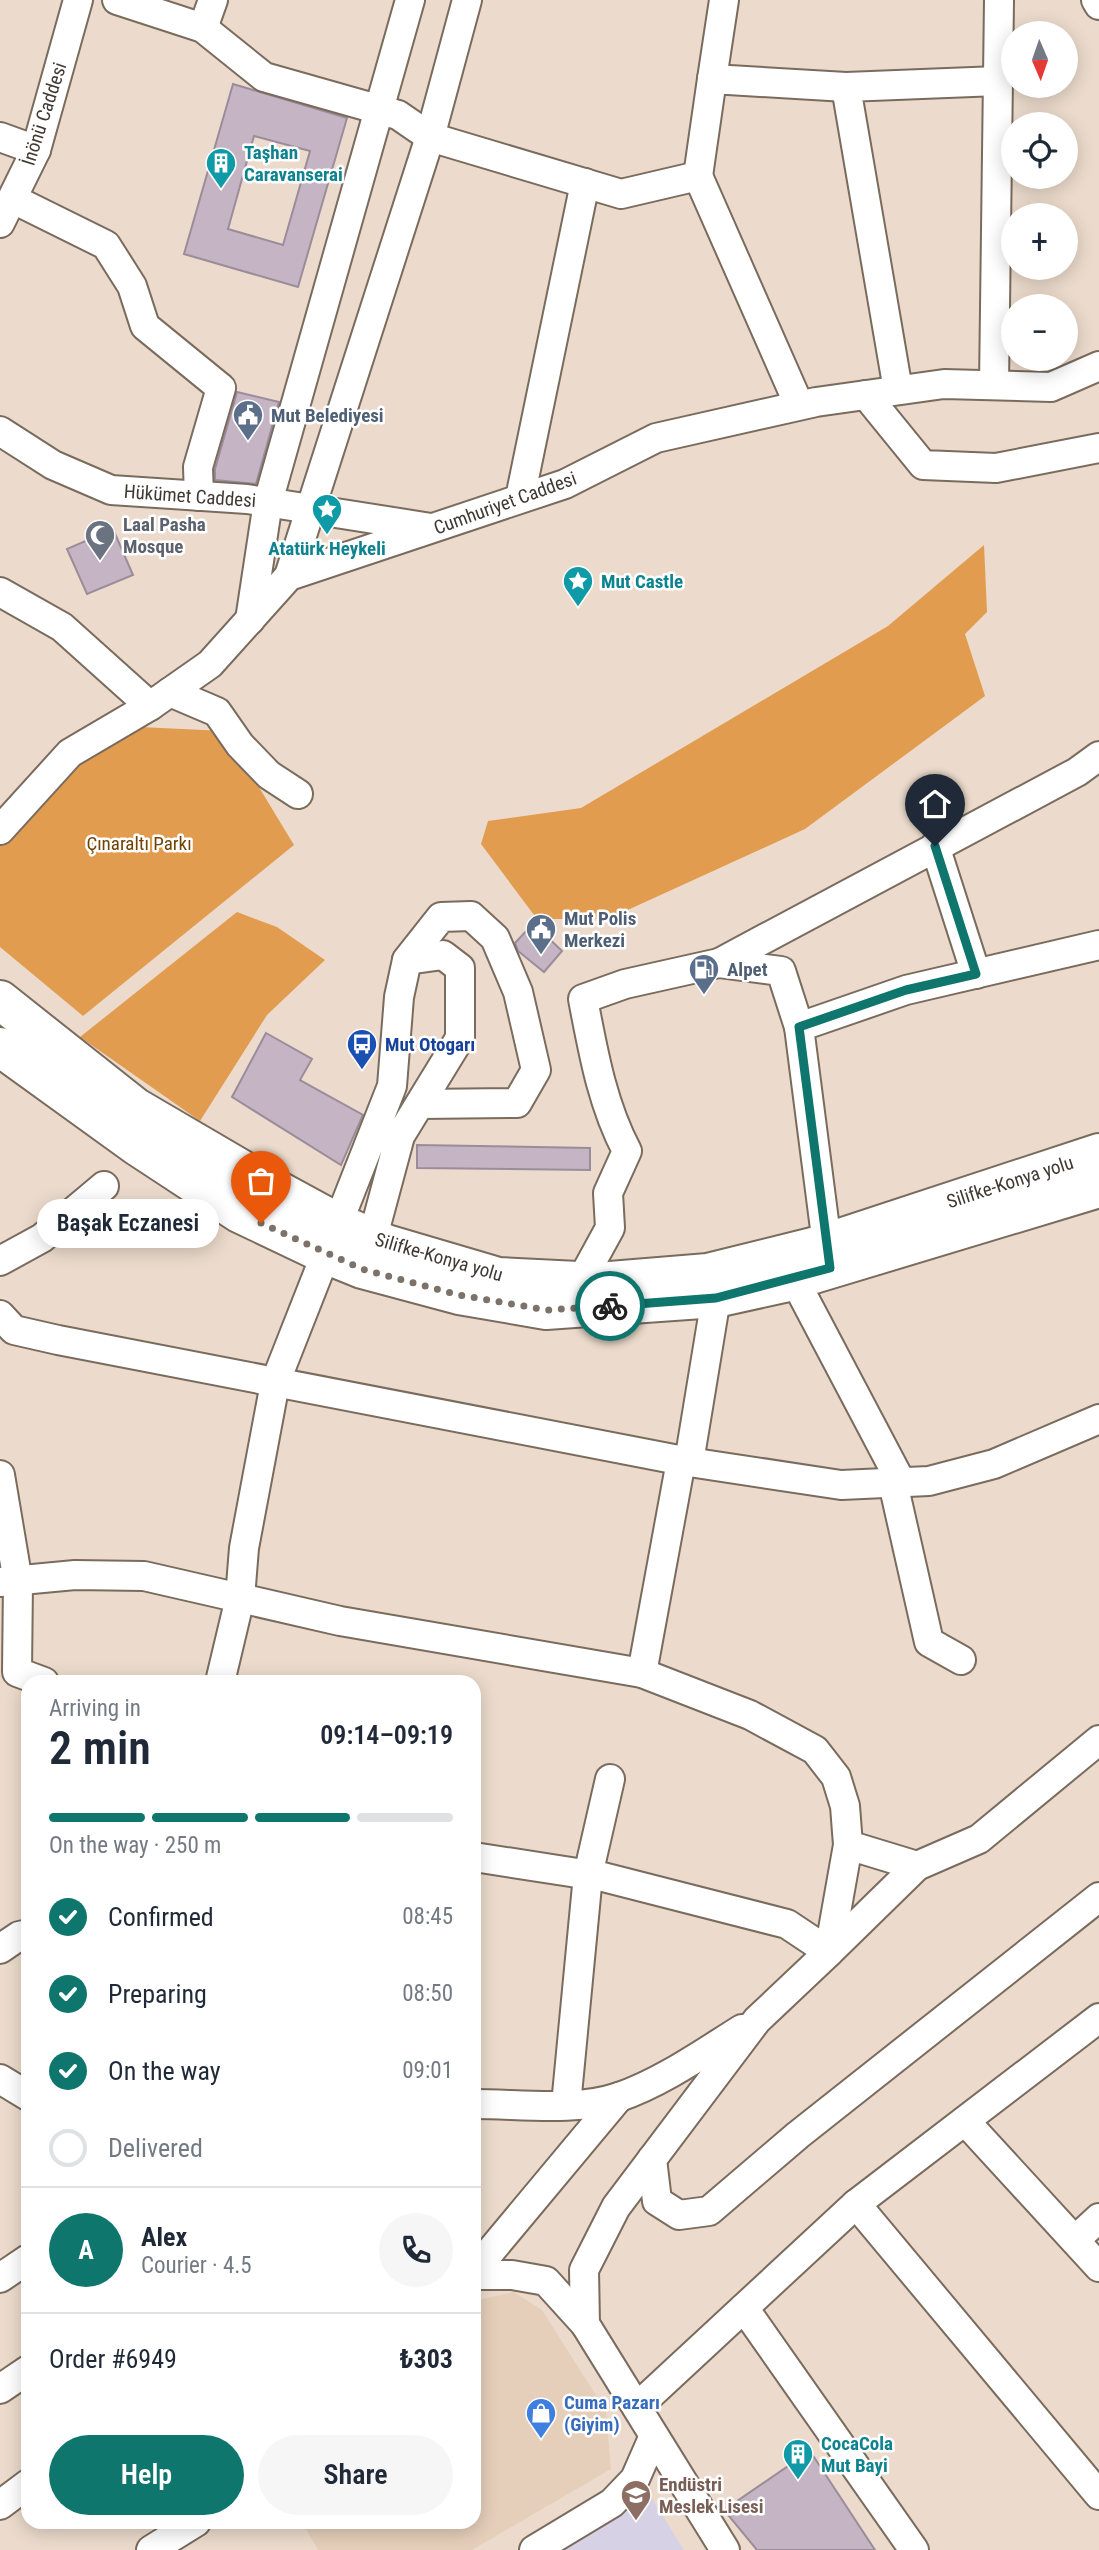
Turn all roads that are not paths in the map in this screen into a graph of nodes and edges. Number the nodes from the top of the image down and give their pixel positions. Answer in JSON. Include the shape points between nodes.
{"nodes":[{"id":1,"x":78,"y":0,"type":"edge"},
{"id":2,"x":117,"y":0,"type":"edge"},
{"id":3,"x":213,"y":0,"type":"edge"},
{"id":4,"x":410,"y":0,"type":"edge"},
{"id":5,"x":467,"y":0,"type":"edge"},
{"id":6,"x":724,"y":0,"type":"edge"},
{"id":7,"x":999,"y":0,"type":"edge"},
{"id":8,"x":1096,"y":0,"type":"edge"},
{"id":9,"x":1099,"y":5,"type":"edge"},
{"id":10,"x":203,"y":28,"type":"junction"},
{"id":11,"x":712,"y":79,"type":"junction"},
{"id":12,"x":998,"y":81,"type":"junction"},
{"id":13,"x":846,"y":87,"type":"junction"},
{"id":14,"x":379,"y":110,"type":"junction"},
{"id":15,"x":0,"y":137,"type":"edge"},
{"id":16,"x":430,"y":137,"type":"junction"},
{"id":17,"x":36,"y":150,"type":"junction"},
{"id":18,"x":698,"y":176,"type":"junction"},
{"id":19,"x":585,"y":183,"type":"junction"},
{"id":20,"x":6,"y":211,"type":"edge"},
{"id":21,"x":1099,"y":366,"type":"edge"},
{"id":22,"x":994,"y":385,"type":"junction"},
{"id":23,"x":898,"y":390,"type":"junction"},
{"id":24,"x":866,"y":395,"type":"junction"},
{"id":25,"x":799,"y":405,"type":"junction"},
{"id":26,"x":0,"y":431,"type":"edge"},
{"id":27,"x":1099,"y":448,"type":"edge"},
{"id":28,"x":199,"y":496,"type":"junction"},
{"id":29,"x":520,"y":498,"type":"junction"},
{"id":30,"x":268,"y":502,"type":"junction"},
{"id":31,"x":312,"y":507,"type":"junction"},
{"id":32,"x":434,"y":528,"type":"junction"},
{"id":33,"x":289,"y":576,"type":"junction"},
{"id":34,"x":0,"y":592,"type":"edge"},
{"id":35,"x":250,"y":620,"type":"junction"},
{"id":36,"x":160,"y":699,"type":"junction"},
{"id":37,"x":1099,"y":756,"type":"edge"},
{"id":38,"x":298,"y":794,"type":"dead end"},
{"id":39,"x":0,"y":830,"type":"edge"},
{"id":40,"x":935,"y":846,"type":"junction"},
{"id":41,"x":1099,"y":945,"type":"edge"},
{"id":42,"x":407,"y":960,"type":"junction"},
{"id":43,"x":719,"y":963,"type":"junction"},
{"id":44,"x":976,"y":974,"type":"junction"},
{"id":45,"x":0,"y":1000,"type":"edge"},
{"id":46,"x":799,"y":1027,"type":"junction"},
{"id":47,"x":0,"y":1047,"type":"edge"},
{"id":48,"x":420,"y":1104,"type":"junction"},
{"id":49,"x":1099,"y":1153,"type":"edge"},
{"id":50,"x":104,"y":1185,"type":"dead end"},
{"id":51,"x":1099,"y":1188,"type":"edge"},
{"id":52,"x":331,"y":1239,"type":"junction"},
{"id":53,"x":368,"y":1254,"type":"junction"},
{"id":54,"x":828,"y":1255,"type":"junction"},
{"id":55,"x":0,"y":1261,"type":"edge"},
{"id":56,"x":794,"y":1279,"type":"junction"},
{"id":57,"x":582,"y":1281,"type":"junction"},
{"id":58,"x":716,"y":1298,"type":"junction"},
{"id":59,"x":0,"y":1315,"type":"edge"},
{"id":60,"x":275,"y":1383,"type":"junction"},
{"id":61,"x":1096,"y":1425,"type":"edge"},
{"id":62,"x":685,"y":1461,"type":"junction"},
{"id":63,"x":0,"y":1475,"type":"edge"},
{"id":64,"x":897,"y":1483,"type":"junction"},
{"id":65,"x":9,"y":1582,"type":"edge"},
{"id":66,"x":240,"y":1598,"type":"junction"},
{"id":67,"x":961,"y":1660,"type":"dead end"},
{"id":68,"x":8,"y":1673,"type":"edge"},
{"id":69,"x":642,"y":1673,"type":"junction"},
{"id":70,"x":221,"y":1675,"type":"edge"},
{"id":71,"x":1099,"y":1740,"type":"edge"},
{"id":72,"x":610,"y":1779,"type":"dead end"},
{"id":73,"x":848,"y":1845,"type":"junction"},
{"id":74,"x":481,"y":1858,"type":"edge"},
{"id":75,"x":917,"y":1866,"type":"junction"},
{"id":76,"x":589,"y":1875,"type":"junction"},
{"id":77,"x":1099,"y":1897,"type":"edge"},
{"id":78,"x":21,"y":1936,"type":"edge"},
{"id":79,"x":0,"y":1949,"type":"edge"},
{"id":80,"x":829,"y":1952,"type":"junction"},
{"id":81,"x":1099,"y":2018,"type":"edge"},
{"id":82,"x":757,"y":2020,"type":"junction"},
{"id":83,"x":0,"y":2080,"type":"edge"},
{"id":84,"x":21,"y":2092,"type":"edge"},
{"id":85,"x":619,"y":2097,"type":"junction"},
{"id":86,"x":481,"y":2104,"type":"edge"},
{"id":87,"x":566,"y":2105,"type":"junction"},
{"id":88,"x":965,"y":2121,"type":"junction"},
{"id":89,"x":652,"y":2159,"type":"junction"},
{"id":90,"x":856,"y":2204,"type":"junction"},
{"id":91,"x":1099,"y":2218,"type":"edge"},
{"id":92,"x":1075,"y":2241,"type":"junction"},
{"id":93,"x":21,"y":2264,"type":"edge"},
{"id":94,"x":481,"y":2265,"type":"edge"},
{"id":95,"x":1099,"y":2267,"type":"edge"},
{"id":96,"x":481,"y":2273,"type":"edge"},
{"id":97,"x":0,"y":2278,"type":"edge"},
{"id":98,"x":744,"y":2308,"type":"junction"},
{"id":99,"x":585,"y":2324,"type":"junction"},
{"id":100,"x":21,"y":2375,"type":"edge"},
{"id":101,"x":0,"y":2389,"type":"edge"},
{"id":102,"x":637,"y":2407,"type":"junction"},
{"id":103,"x":653,"y":2438,"type":"junction"},
{"id":104,"x":21,"y":2489,"type":"edge"},
{"id":105,"x":1099,"y":2495,"type":"edge"},
{"id":106,"x":0,"y":2505,"type":"edge"},
{"id":107,"x":185,"y":2529,"type":"edge"},
{"id":108,"x":151,"y":2550,"type":"edge"},
{"id":109,"x":534,"y":2550,"type":"edge"},
{"id":110,"x":725,"y":2550,"type":"edge"},
{"id":111,"x":914,"y":2550,"type":"edge"}],
"edges":[{"from":1,"to":17,"type":"street","name":"İnönü Caddesi"},
{"from":2,"to":10,"type":"street"},
{"from":3,"to":10,"type":"street"},
{"from":4,"to":14,"type":"street"},
{"from":5,"to":16,"type":"street"},
{"from":6,"to":11,"type":"street"},
{"from":7,"to":12,"type":"street"},
{"from":8,"to":9,"type":"street"},
{"from":10,"to":14,"type":"street","via":[[264,76]]},
{"from":11,"to":13,"type":"street"},
{"from":11,"to":18,"type":"street"},
{"from":12,"to":13,"type":"street"},
{"from":12,"to":22,"type":"street"},
{"from":13,"to":23,"type":"street"},
{"from":14,"to":16,"type":"street","via":[[398,116]]},
{"from":14,"to":30,"type":"street"},
{"from":15,"to":17,"type":"street"},
{"from":16,"to":19,"type":"street"},
{"from":16,"to":31,"type":"street"},
{"from":17,"to":20,"type":"street","name":"İnönü Caddesi"},
{"from":18,"to":19,"type":"street","via":[[621,194]]},
{"from":18,"to":25,"type":"street"},
{"from":19,"to":29,"type":"street"},
{"from":20,"to":28,"type":"street","via":[[106,245],[132,286],[145,326],[221,388],[198,467]]},
{"from":21,"to":22,"type":"street","name":"Cumhuriyet Caddesi","via":[[1051,387]]},
{"from":22,"to":23,"type":"street","name":"Cumhuriyet Caddesi","via":[[944,384]]},
{"from":23,"to":24,"type":"street","name":"Cumhuriyet Caddesi"},
{"from":24,"to":25,"type":"street","name":"Cumhuriyet Caddesi"},
{"from":24,"to":27,"type":"street","via":[[923,465],[996,468]]},
{"from":25,"to":29,"type":"street","name":"Cumhuriyet Caddesi","via":[[656,438],[565,484]]},
{"from":26,"to":28,"type":"street","name":"Hükümet Caddesi","via":[[53,465],[111,490]]},
{"from":28,"to":30,"type":"street","name":"Hükümet Caddesi"},
{"from":29,"to":32,"type":"street","name":"Cumhuriyet Caddesi"},
{"from":30,"to":31,"type":"street","name":"Hükümet Caddesi"},
{"from":30,"to":35,"type":"street"},
{"from":31,"to":32,"type":"street","name":"Hükümet Caddesi"},
{"from":31,"to":33,"type":"street"},
{"from":32,"to":33,"type":"street","name":"Cumhuriyet Caddesi"},
{"from":33,"to":35,"type":"street"},
{"from":34,"to":36,"type":"street","via":[[62,627]]},
{"from":35,"to":36,"type":"street","via":[[211,664]]},
{"from":36,"to":38,"type":"street","via":[[217,712],[269,775]]},
{"from":36,"to":39,"type":"street","via":[[70,753]]},
{"from":37,"to":40,"type":"street"},
{"from":40,"to":43,"type":"street"},
{"from":40,"to":44,"type":"street"},
{"from":41,"to":44,"type":"street"},
{"from":42,"to":48,"type":"street","via":[[443,955],[460,968],[460,1038]]},
{"from":42,"to":48,"type":"street","via":[[441,917],[471,916],[495,938],[513,981],[536,1070],[517,1103]]},
{"from":42,"to":52,"type":"street","via":[[399,997],[392,1086]]},
{"from":43,"to":46,"type":"street","via":[[781,971]]},
{"from":43,"to":57,"type":"street","via":[[625,984],[583,999],[595,1065],[615,1129],[627,1151],[608,1193],[610,1228]]},
{"from":44,"to":46,"type":"street","via":[[906,990]]},
{"from":45,"to":52,"type":"highway","name":"Silifke-Konya yolu","via":[[135,1107]]},
{"from":46,"to":54,"type":"street"},
{"from":47,"to":52,"type":"highway","name":"Silifke-Konya yolu","via":[[239,1213]]},
{"from":48,"to":53,"type":"street","via":[[400,1136]]},
{"from":49,"to":54,"type":"highway","name":"Silifke-Konya yolu"},
{"from":50,"to":55,"type":"street","via":[[42,1238]]},
{"from":51,"to":54,"type":"highway","name":"Silifke-Konya yolu"},
{"from":52,"to":53,"type":"highway","name":"Silifke-Konya yolu"},
{"from":52,"to":60,"type":"street"},
{"from":53,"to":57,"type":"highway","name":"Silifke-Konya yolu","via":[[386,1244],[498,1277]]},
{"from":53,"to":58,"type":"highway","name":"Silifke-Konya yolu","via":[[459,1295],[547,1310]]},
{"from":54,"to":56,"type":"highway","name":"Silifke-Konya yolu"},
{"from":54,"to":57,"type":"highway","name":"Silifke-Konya yolu","via":[[708,1273]]},
{"from":56,"to":58,"type":"highway","name":"Silifke-Konya yolu"},
{"from":56,"to":64,"type":"street"},
{"from":58,"to":62,"type":"street"},
{"from":59,"to":60,"type":"street","via":[[14,1330]]},
{"from":60,"to":62,"type":"street"},
{"from":60,"to":66,"type":"street","via":[[244,1548]]},
{"from":61,"to":64,"type":"street","via":[[994,1464],[929,1482]]},
{"from":62,"to":64,"type":"street","via":[[841,1485]]},
{"from":62,"to":69,"type":"street"},
{"from":63,"to":65,"type":"street"},
{"from":64,"to":67,"type":"street","via":[[929,1642]]},
{"from":65,"to":66,"type":"street","via":[[144,1576]]},
{"from":65,"to":68,"type":"street"},
{"from":66,"to":69,"type":"street","via":[[341,1621]]},
{"from":66,"to":70,"type":"street"},
{"from":69,"to":73,"type":"street","via":[[750,1715],[815,1750],[836,1776],[845,1806]]},
{"from":71,"to":75,"type":"street","via":[[979,1839]]},
{"from":72,"to":76,"type":"street"},
{"from":73,"to":75,"type":"street"},
{"from":73,"to":80,"type":"street"},
{"from":74,"to":76,"type":"street"},
{"from":75,"to":80,"type":"street"},
{"from":76,"to":80,"type":"street","via":[[787,1924]]},
{"from":76,"to":87,"type":"street"},
{"from":77,"to":89,"type":"street","via":[[797,2135],[709,2211],[679,2215],[657,2201]]},
{"from":78,"to":79,"type":"street"},
{"from":80,"to":82,"type":"street"},
{"from":81,"to":88,"type":"street"},
{"from":82,"to":85,"type":"street"},
{"from":82,"to":89,"type":"street"},
{"from":83,"to":84,"type":"street"},
{"from":85,"to":87,"type":"street"},
{"from":85,"to":94,"type":"street"},
{"from":86,"to":87,"type":"street"},
{"from":88,"to":90,"type":"street"},
{"from":88,"to":92,"type":"street"},
{"from":89,"to":99,"type":"street","via":[[616,2207],[584,2270]]},
{"from":90,"to":98,"type":"street"},
{"from":90,"to":105,"type":"street"},
{"from":91,"to":92,"type":"street"},
{"from":92,"to":95,"type":"street"},
{"from":93,"to":97,"type":"street"},
{"from":96,"to":99,"type":"street","via":[[545,2281]]},
{"from":98,"to":102,"type":"street"},
{"from":98,"to":111,"type":"street"},
{"from":99,"to":102,"type":"street"},
{"from":100,"to":101,"type":"street"},
{"from":102,"to":103,"type":"street"},
{"from":103,"to":109,"type":"street","via":[[635,2479],[612,2503]]},
{"from":103,"to":110,"type":"street"},
{"from":104,"to":106,"type":"street"},
{"from":107,"to":108,"type":"street"}]}
